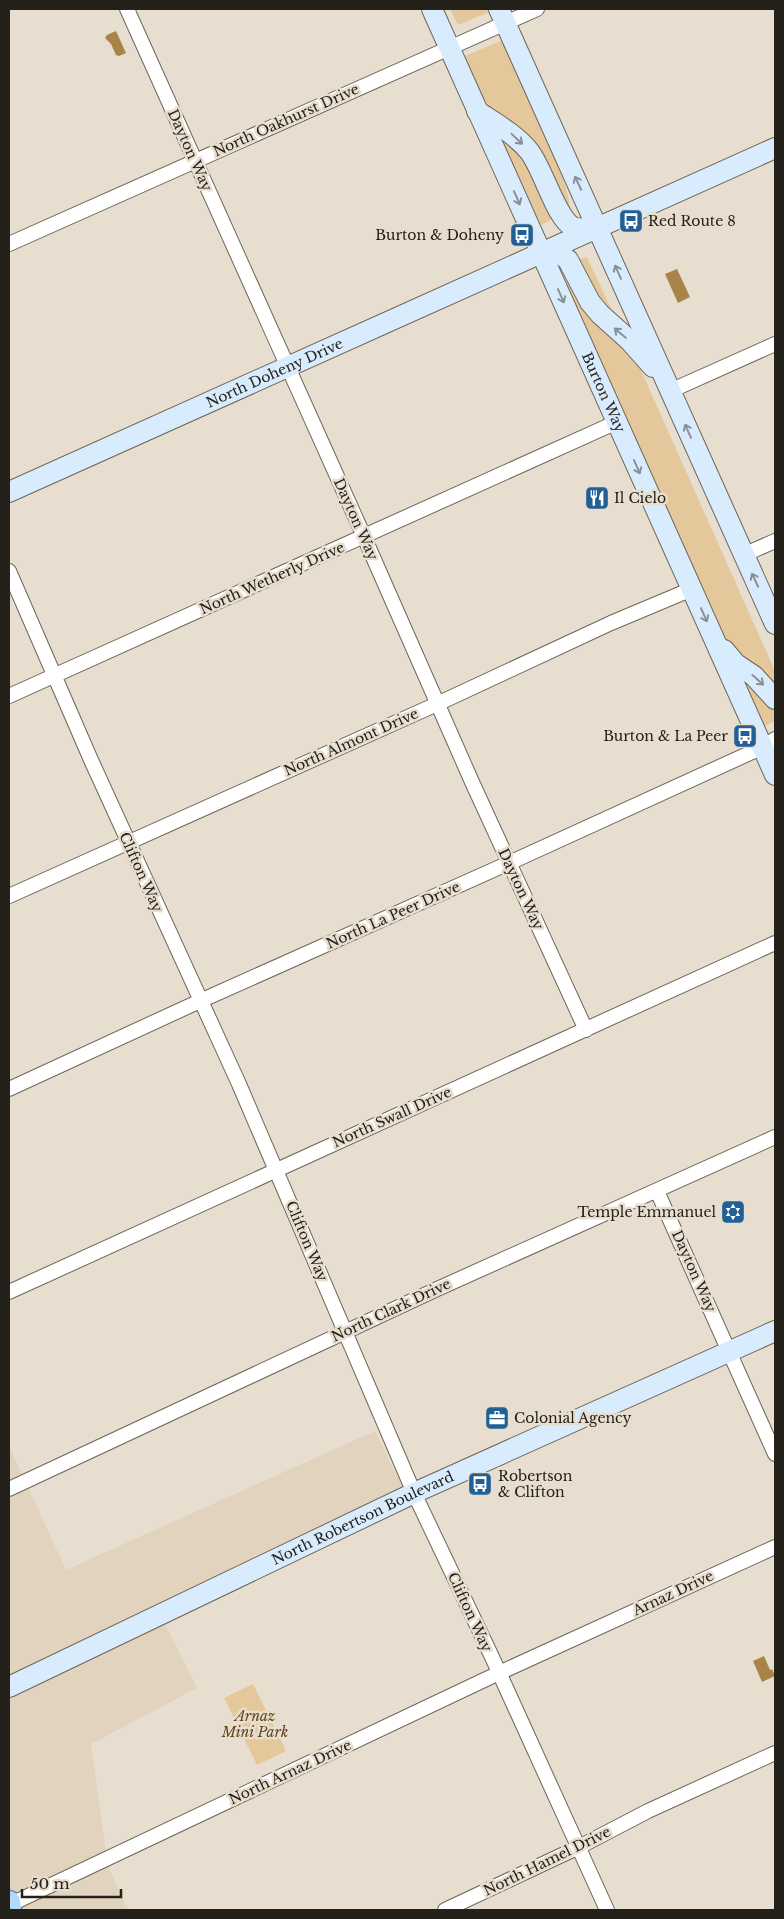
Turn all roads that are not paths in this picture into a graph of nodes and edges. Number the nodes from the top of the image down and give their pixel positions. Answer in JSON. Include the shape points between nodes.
{"nodes":[{"id":1,"x":127,"y":9,"type":"edge"},
{"id":2,"x":432,"y":9,"type":"edge"},
{"id":3,"x":536,"y":9,"type":"edge"},
{"id":4,"x":502,"y":16,"type":"edge"},
{"id":5,"x":449,"y":48,"type":"junction"},
{"id":6,"x":477,"y":111,"type":"junction"},
{"id":7,"x":775,"y":148,"type":"edge"},
{"id":8,"x":195,"y":161,"type":"junction"},
{"id":9,"x":598,"y":228,"type":"junction"},
{"id":10,"x":9,"y":244,"type":"edge"},
{"id":11,"x":541,"y":252,"type":"junction"},
{"id":12,"x":775,"y":344,"type":"edge"},
{"id":13,"x":288,"y":368,"type":"junction"},
{"id":14,"x":668,"y":386,"type":"junction"},
{"id":15,"x":617,"y":422,"type":"junction"},
{"id":16,"x":9,"y":492,"type":"edge"},
{"id":17,"x":365,"y":537,"type":"junction"},
{"id":18,"x":775,"y":540,"type":"edge"},
{"id":19,"x":743,"y":554,"type":"junction"},
{"id":20,"x":9,"y":571,"type":"edge"},
{"id":21,"x":692,"y":589,"type":"junction"},
{"id":22,"x":775,"y":624,"type":"edge"},
{"id":23,"x":714,"y":639,"type":"junction"},
{"id":24,"x":55,"y":675,"type":"junction"},
{"id":25,"x":9,"y":696,"type":"edge"},
{"id":26,"x":775,"y":699,"type":"edge"},
{"id":27,"x":437,"y":704,"type":"junction"},
{"id":28,"x":771,"y":744,"type":"edge"},
{"id":29,"x":775,"y":775,"type":"edge"},
{"id":30,"x":128,"y":842,"type":"junction"},
{"id":31,"x":509,"y":863,"type":"junction"},
{"id":32,"x":9,"y":896,"type":"edge"},
{"id":33,"x":775,"y":943,"type":"edge"},
{"id":34,"x":200,"y":1001,"type":"junction"},
{"id":35,"x":586,"y":1030,"type":"junction"},
{"id":36,"x":9,"y":1089,"type":"edge"},
{"id":37,"x":775,"y":1137,"type":"edge"},
{"id":38,"x":276,"y":1170,"type":"junction"},
{"id":39,"x":658,"y":1191,"type":"junction"},
{"id":40,"x":9,"y":1292,"type":"edge"},
{"id":41,"x":345,"y":1331,"type":"junction"},
{"id":42,"x":775,"y":1331,"type":"edge"},
{"id":43,"x":730,"y":1352,"type":"junction"},
{"id":44,"x":775,"y":1454,"type":"edge"},
{"id":45,"x":9,"y":1489,"type":"edge"},
{"id":46,"x":414,"y":1493,"type":"junction"},
{"id":47,"x":775,"y":1547,"type":"edge"},
{"id":48,"x":572,"y":1640,"type":"joint"},
{"id":49,"x":499,"y":1673,"type":"junction"},
{"id":50,"x":9,"y":1687,"type":"edge"},
{"id":51,"x":775,"y":1753,"type":"edge"},
{"id":52,"x":579,"y":1847,"type":"junction"},
{"id":53,"x":9,"y":1904,"type":"edge"},
{"id":54,"x":10,"y":1910,"type":"edge"},
{"id":55,"x":445,"y":1910,"type":"edge"},
{"id":56,"x":607,"y":1910,"type":"edge"}],
"edges":[{"from":1,"to":8,"type":"street","name":"Dayton Way"},
{"from":2,"to":5,"type":"main road","name":"Burton Way"},
{"from":3,"to":4,"type":"street","name":"North Oakhurst Drive"},
{"from":4,"to":5,"type":"street","name":"North Oakhurst Drive"},
{"from":9,"to":4,"type":"main road","one_way":true},
{"from":5,"to":6,"type":"main road","name":"Burton Way"},
{"from":5,"to":8,"type":"street","name":"North Oakhurst Drive"},
{"from":6,"to":9,"type":"main road","one_way":true,"via":[[511,133],[529,150],[566,222],[580,229]]},
{"from":6,"to":11,"type":"main road","name":"Burton Way","one_way":true},
{"from":7,"to":9,"type":"main road","name":"North Doheny Drive"},
{"from":8,"to":10,"type":"street","name":"North Oakhurst Drive"},
{"from":8,"to":13,"type":"street","name":"Dayton Way"},
{"from":9,"to":11,"type":"main road","name":"North Doheny Drive"},
{"from":14,"to":9,"type":"main road","one_way":true},
{"from":11,"to":13,"type":"main road","name":"North Doheny Drive"},
{"from":14,"to":11,"type":"main road","one_way":true,"via":[[630,340],[590,302],[568,260],[557,252]]},
{"from":11,"to":15,"type":"main road","name":"Burton Way","one_way":true},
{"from":12,"to":14,"type":"street"},
{"from":13,"to":16,"type":"main road","name":"North Doheny Drive"},
{"from":13,"to":17,"type":"street","name":"Dayton Way"},
{"from":19,"to":14,"type":"main road","one_way":true},
{"from":15,"to":17,"type":"street","name":"North Wetherly Drive"},
{"from":15,"to":21,"type":"main road","name":"Burton Way","one_way":true},
{"from":17,"to":24,"type":"street","name":"North Wetherly Drive"},
{"from":17,"to":27,"type":"street","name":"Dayton Way"},
{"from":18,"to":19,"type":"street"},
{"from":22,"to":19,"type":"main road","one_way":true},
{"from":20,"to":24,"type":"street","name":"Clifton Way"},
{"from":21,"to":23,"type":"main road","name":"Burton Way","one_way":true},
{"from":21,"to":27,"type":"street","name":"North Almont Drive"},
{"from":23,"to":26,"type":"main road","one_way":true},
{"from":23,"to":28,"type":"main road","name":"Burton Way"},
{"from":24,"to":25,"type":"street","name":"North Wetherly Drive"},
{"from":24,"to":30,"type":"street","name":"Clifton Way"},
{"from":27,"to":30,"type":"street","name":"North Almont Drive"},
{"from":27,"to":31,"type":"street","name":"Dayton Way"},
{"from":28,"to":29,"type":"main road","name":"Burton Way"},
{"from":28,"to":31,"type":"street","name":"North La Peer Drive"},
{"from":30,"to":32,"type":"street","name":"North Almont Drive"},
{"from":30,"to":34,"type":"street","name":"Clifton Way"},
{"from":31,"to":34,"type":"street","name":"North La Peer Drive"},
{"from":31,"to":35,"type":"street","name":"Dayton Way"},
{"from":33,"to":35,"type":"street","name":"North Swall Drive"},
{"from":34,"to":36,"type":"street","name":"North La Peer Drive"},
{"from":34,"to":38,"type":"street","name":"Clifton Way"},
{"from":35,"to":38,"type":"street","name":"North Swall Drive"},
{"from":37,"to":39,"type":"street","name":"North Clark Drive"},
{"from":38,"to":40,"type":"street","name":"North Swall Drive"},
{"from":38,"to":41,"type":"street","name":"Clifton Way"},
{"from":39,"to":41,"type":"street","name":"North Clark Drive"},
{"from":39,"to":43,"type":"street","name":"Dayton Way"},
{"from":41,"to":45,"type":"street","name":"North Clark Drive"},
{"from":41,"to":46,"type":"street","name":"Clifton Way"},
{"from":42,"to":43,"type":"main road","name":"North Robertson Boulevard"},
{"from":43,"to":44,"type":"street","name":"Dayton Way"},
{"from":43,"to":46,"type":"main road","name":"North Robertson Boulevard"},
{"from":46,"to":49,"type":"street","name":"Clifton Way"},
{"from":46,"to":50,"type":"main road","name":"North Robertson Boulevard"},
{"from":47,"to":48,"type":"street","name":"Arnaz Drive"},
{"from":48,"to":49,"type":"street","name":"North Arnaz Drive"},
{"from":49,"to":52,"type":"street","name":"Clifton Way"},
{"from":49,"to":53,"type":"street","name":"North Arnaz Drive"},
{"from":51,"to":52,"type":"street","name":"North Hamel Drive","via":[[648,1811]]},
{"from":52,"to":55,"type":"street","name":"North Hamel Drive"},
{"from":52,"to":56,"type":"street","name":"Clifton Way"},
{"from":53,"to":54,"type":"main road"}]}
